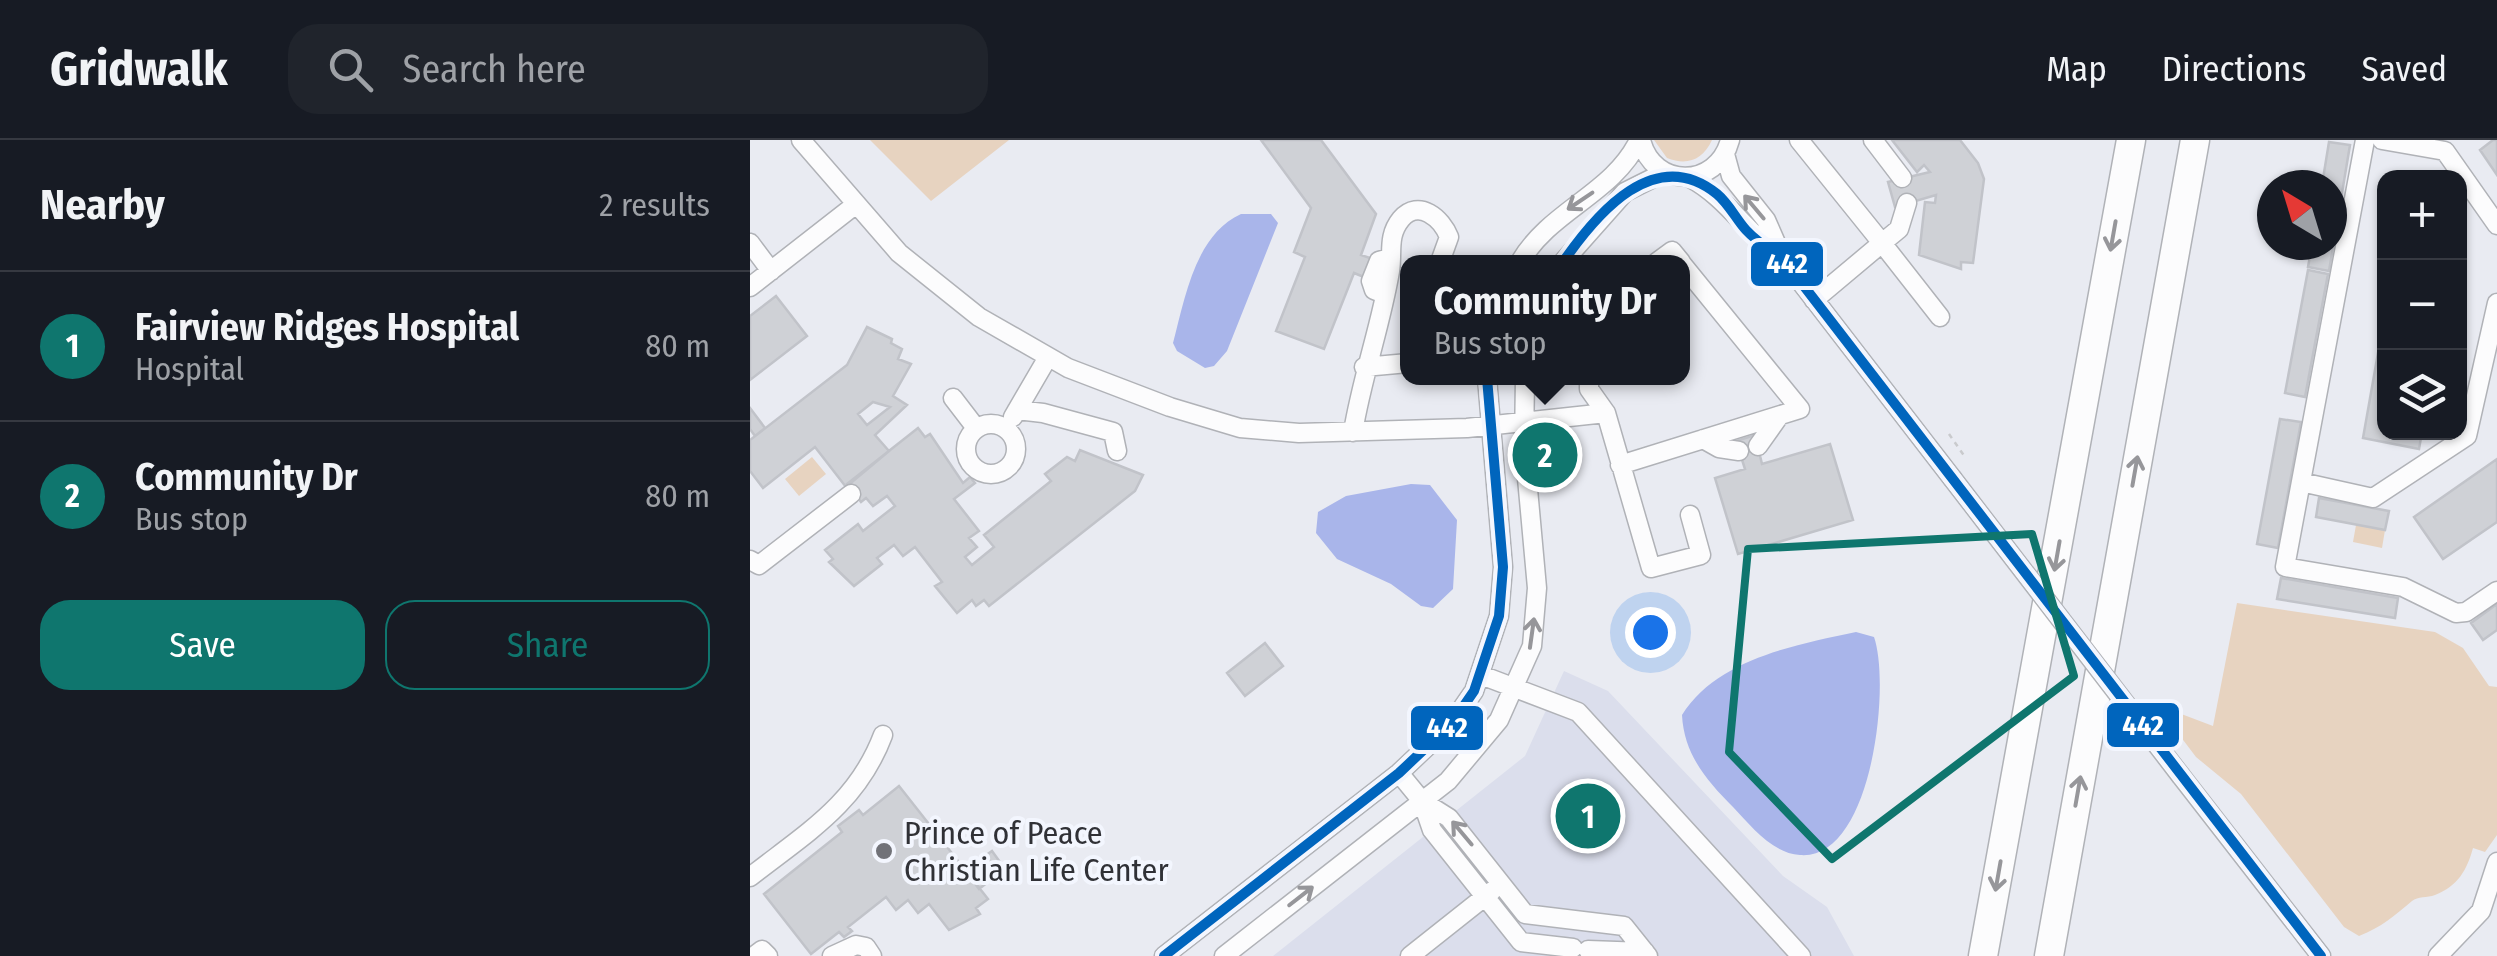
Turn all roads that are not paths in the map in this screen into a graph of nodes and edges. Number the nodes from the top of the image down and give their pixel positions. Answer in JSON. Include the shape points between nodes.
{"nodes":[{"id":1,"x":801,"y":140,"type":"edge"},
{"id":2,"x":1639,"y":140,"type":"edge"},
{"id":3,"x":1799,"y":140,"type":"edge"},
{"id":4,"x":1872,"y":140,"type":"edge"},
{"id":5,"x":2130,"y":140,"type":"edge"},
{"id":6,"x":2194,"y":140,"type":"edge"},
{"id":7,"x":2365,"y":140,"type":"edge"},
{"id":8,"x":2382,"y":140,"type":"edge"},
{"id":9,"x":1727,"y":147,"type":"edge"},
{"id":10,"x":1663,"y":173,"type":"junction"},
{"id":11,"x":1690,"y":178,"type":"junction"},
{"id":12,"x":1902,"y":178,"type":"dead end"},
{"id":13,"x":1907,"y":203,"type":"dead end"},
{"id":14,"x":854,"y":205,"type":"junction"},
{"id":15,"x":2497,"y":225,"type":"edge"},
{"id":16,"x":750,"y":243,"type":"edge"},
{"id":17,"x":1882,"y":244,"type":"junction"},
{"id":18,"x":1443,"y":255,"type":"edge"},
{"id":19,"x":1524,"y":255,"type":"edge"},
{"id":20,"x":1569,"y":255,"type":"edge"},
{"id":21,"x":1783,"y":260,"type":"junction"},
{"id":22,"x":771,"y":271,"type":"junction"},
{"id":23,"x":1690,"y":274,"type":"edge"},
{"id":24,"x":750,"y":288,"type":"edge"},
{"id":25,"x":1814,"y":300,"type":"junction"},
{"id":26,"x":2497,"y":303,"type":"edge"},
{"id":27,"x":1940,"y":317,"type":"dead end"},
{"id":28,"x":1048,"y":356,"type":"junction"},
{"id":29,"x":1400,"y":365,"type":"edge"},
{"id":30,"x":1364,"y":368,"type":"junction"},
{"id":31,"x":1487,"y":385,"type":"edge"},
{"id":32,"x":1524,"y":385,"type":"edge"},
{"id":33,"x":1589,"y":385,"type":"edge"},
{"id":34,"x":953,"y":398,"type":"dead end"},
{"id":35,"x":1017,"y":410,"type":"junction"},
{"id":36,"x":1606,"y":414,"type":"junction"},
{"id":37,"x":1780,"y":415,"type":"junction"},
{"id":38,"x":1522,"y":424,"type":"junction"},
{"id":39,"x":1490,"y":427,"type":"junction"},
{"id":40,"x":976,"y":428,"type":"junction"},
{"id":41,"x":1006,"y":428,"type":"junction"},
{"id":42,"x":1352,"y":432,"type":"junction"},
{"id":43,"x":1703,"y":439,"type":"junction"},
{"id":44,"x":1118,"y":452,"type":"dead end"},
{"id":45,"x":1620,"y":465,"type":"junction"},
{"id":46,"x":2301,"y":482,"type":"junction"},
{"id":47,"x":851,"y":494,"type":"dead end"},
{"id":48,"x":1690,"y":514,"type":"dead end"},
{"id":49,"x":750,"y":560,"type":"edge"},
{"id":50,"x":2497,"y":591,"type":"edge"},
{"id":51,"x":1482,"y":675,"type":"junction"},
{"id":52,"x":1514,"y":689,"type":"junction"},
{"id":53,"x":883,"y":735,"type":"dead end"},
{"id":54,"x":1399,"y":773,"type":"junction"},
{"id":55,"x":1422,"y":802,"type":"junction"},
{"id":56,"x":2497,"y":862,"type":"edge"},
{"id":57,"x":750,"y":877,"type":"edge"},
{"id":58,"x":1502,"y":884,"type":"junction"},
{"id":59,"x":1485,"y":897,"type":"junction"},
{"id":60,"x":1647,"y":954,"type":"edge"},
{"id":61,"x":754,"y":956,"type":"edge"},
{"id":62,"x":768,"y":956,"type":"edge"},
{"id":63,"x":832,"y":956,"type":"edge"},
{"id":64,"x":872,"y":956,"type":"edge"},
{"id":65,"x":1164,"y":956,"type":"edge"},
{"id":66,"x":1224,"y":956,"type":"edge"},
{"id":67,"x":1410,"y":956,"type":"edge"},
{"id":68,"x":1801,"y":956,"type":"edge"},
{"id":69,"x":1983,"y":956,"type":"edge"},
{"id":70,"x":2049,"y":956,"type":"edge"},
{"id":71,"x":2320,"y":956,"type":"edge"},
{"id":72,"x":2438,"y":956,"type":"edge"}],
"edges":[{"from":1,"to":14,"type":"street"},
{"from":2,"to":10,"type":"street"},
{"from":2,"to":19,"type":"street","one_way":true,"via":[[1615,177],[1566,211]]},
{"from":3,"to":17,"type":"street"},
{"from":4,"to":12,"type":"street"},
{"from":5,"to":69,"type":"highway","one_way":true},
{"from":70,"to":6,"type":"highway","one_way":true},
{"from":7,"to":46,"type":"street"},
{"from":8,"to":15,"type":"street","via":[[2445,151]]},
{"from":9,"to":11,"type":"street","via":[[1711,170]]},
{"from":21,"to":9,"type":"street","one_way":true,"via":[[1766,220],[1731,176]]},
{"from":10,"to":11,"type":"street"},
{"from":10,"to":20,"type":"street","via":[[1614,201]]},
{"from":11,"to":21,"type":"street","via":[[1715,191],[1748,233]]},
{"from":13,"to":17,"type":"street","via":[[1899,230]]},
{"from":14,"to":22,"type":"street"},
{"from":14,"to":28,"type":"street","via":[[979,317]]},
{"from":16,"to":22,"type":"street"},
{"from":17,"to":25,"type":"street"},
{"from":17,"to":27,"type":"street"},
{"from":18,"to":30,"type":"street","via":[[1449,237],[1432,213],[1402,218],[1388,249]]},
{"from":21,"to":25,"type":"street"},
{"from":22,"to":24,"type":"street"},
{"from":23,"to":37,"type":"street","via":[[1800,409]]},
{"from":25,"to":71,"type":"street","bridge":true},
{"from":26,"to":46,"type":"street","via":[[2467,436],[2373,498]]},
{"from":28,"to":35,"type":"street"},
{"from":28,"to":42,"type":"street","via":[[1240,428]]},
{"from":29,"to":30,"type":"street"},
{"from":30,"to":42,"type":"street"},
{"from":31,"to":39,"type":"street"},
{"from":32,"to":38,"type":"street"},
{"from":33,"to":36,"type":"street"},
{"from":34,"to":40,"type":"street"},
{"from":35,"to":41,"type":"street"},
{"from":35,"to":44,"type":"street","via":[[1114,432]]},
{"from":36,"to":38,"type":"street"},
{"from":36,"to":45,"type":"street"},
{"from":37,"to":43,"type":"street"},
{"from":37,"to":43,"type":"street","via":[[1748,448],[1720,448]]},
{"from":38,"to":39,"type":"street"},
{"from":52,"to":38,"type":"street","one_way":true,"via":[[1532,646],[1538,588]]},
{"from":39,"to":42,"type":"street"},
{"from":39,"to":51,"type":"street","via":[[1502,567],[1499,616]]},
{"from":40,"to":41,"type":"street"},
{"from":40,"to":41,"type":"street","via":[[966,442],[968,459],[979,472],[996,474],[1015,459],[1016,442]]},
{"from":43,"to":45,"type":"street"},
{"from":45,"to":48,"type":"street","via":[[1651,568],[1701,555]]},
{"from":46,"to":50,"type":"street","via":[[2285,567],[2404,587],[2456,613]]},
{"from":47,"to":49,"type":"street","via":[[758,565]]},
{"from":51,"to":52,"type":"street"},
{"from":51,"to":54,"type":"street","via":[[1452,722]]},
{"from":52,"to":55,"type":"street","via":[[1477,751]]},
{"from":52,"to":68,"type":"street","via":[[1578,712]]},
{"from":53,"to":57,"type":"street","via":[[849,798]]},
{"from":54,"to":55,"type":"street"},
{"from":54,"to":65,"type":"street"},
{"from":58,"to":55,"type":"street","one_way":true,"via":[[1449,818]]},
{"from":55,"to":59,"type":"street","via":[[1432,830]]},
{"from":66,"to":55,"type":"street","one_way":true},
{"from":56,"to":72,"type":"street","via":[[2481,912]]},
{"from":58,"to":59,"type":"street"},
{"from":58,"to":60,"type":"street","via":[[1526,914],[1624,926]]},
{"from":59,"to":60,"type":"street","via":[[1521,942]]},
{"from":59,"to":67,"type":"street"},
{"from":61,"to":62,"type":"street","via":[[762,950]]},
{"from":63,"to":64,"type":"street","via":[[856,945]]}]}
